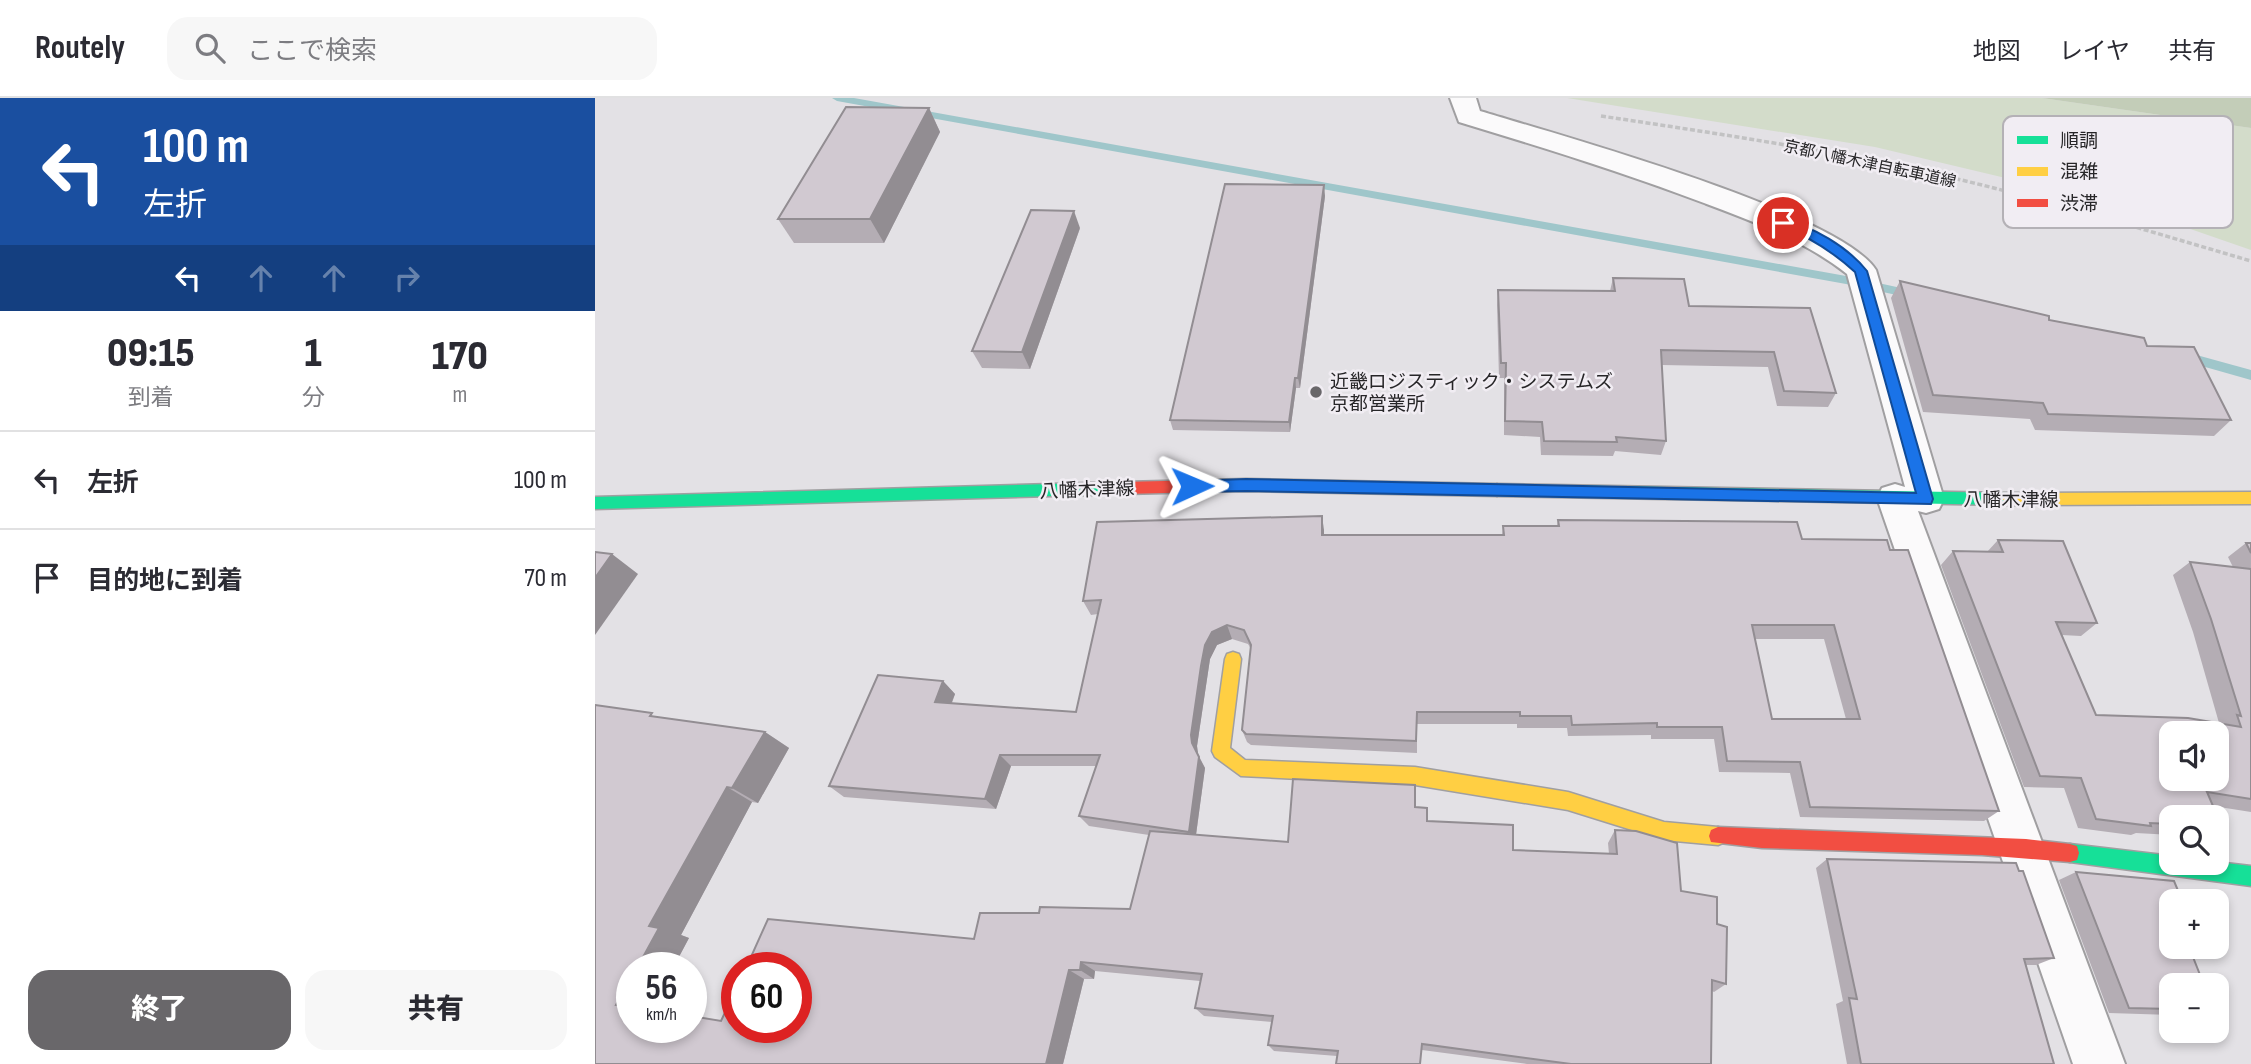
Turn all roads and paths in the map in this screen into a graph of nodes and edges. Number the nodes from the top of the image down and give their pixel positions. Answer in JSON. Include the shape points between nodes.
{"nodes":[{"id":1,"x":1463,"y":98,"type":"edge"},
{"id":2,"x":1597,"y":116,"type":"dead end"},
{"id":3,"x":2003,"y":192,"type":"edge"},
{"id":4,"x":2136,"y":228,"type":"edge"},
{"id":5,"x":2251,"y":261,"type":"edge"},
{"id":6,"x":1910,"y":498,"type":"junction"},
{"id":7,"x":2251,"y":498,"type":"edge"},
{"id":8,"x":595,"y":503,"type":"edge"},
{"id":9,"x":1233,"y":659,"type":"dead end"},
{"id":10,"x":2023,"y":847,"type":"junction"},
{"id":11,"x":2251,"y":876,"type":"edge"},
{"id":12,"x":2099,"y":1064,"type":"edge"}],
"edges":[{"from":1,"to":6,"type":"street","via":[[1468,116],[1666,178],[1807,232],[1841,253],[1861,271]]},
{"from":2,"to":3,"type":"path","name":"京都八幡木津自転車道線","via":[[1900,166]]},
{"from":4,"to":5,"type":"path","name":"京都八幡木津自転車道線"},
{"from":6,"to":7,"type":"main road","name":"八幡木津線"},
{"from":6,"to":8,"type":"main road","name":"八幡木津線","via":[[1246,485]]},
{"from":6,"to":10,"type":"street"},
{"from":9,"to":10,"type":"main road","via":[[1221,751],[1241,768],[1415,776],[1568,801],[1664,831],[1784,842]]},
{"from":10,"to":11,"type":"main road"},
{"from":10,"to":12,"type":"street"}]}
